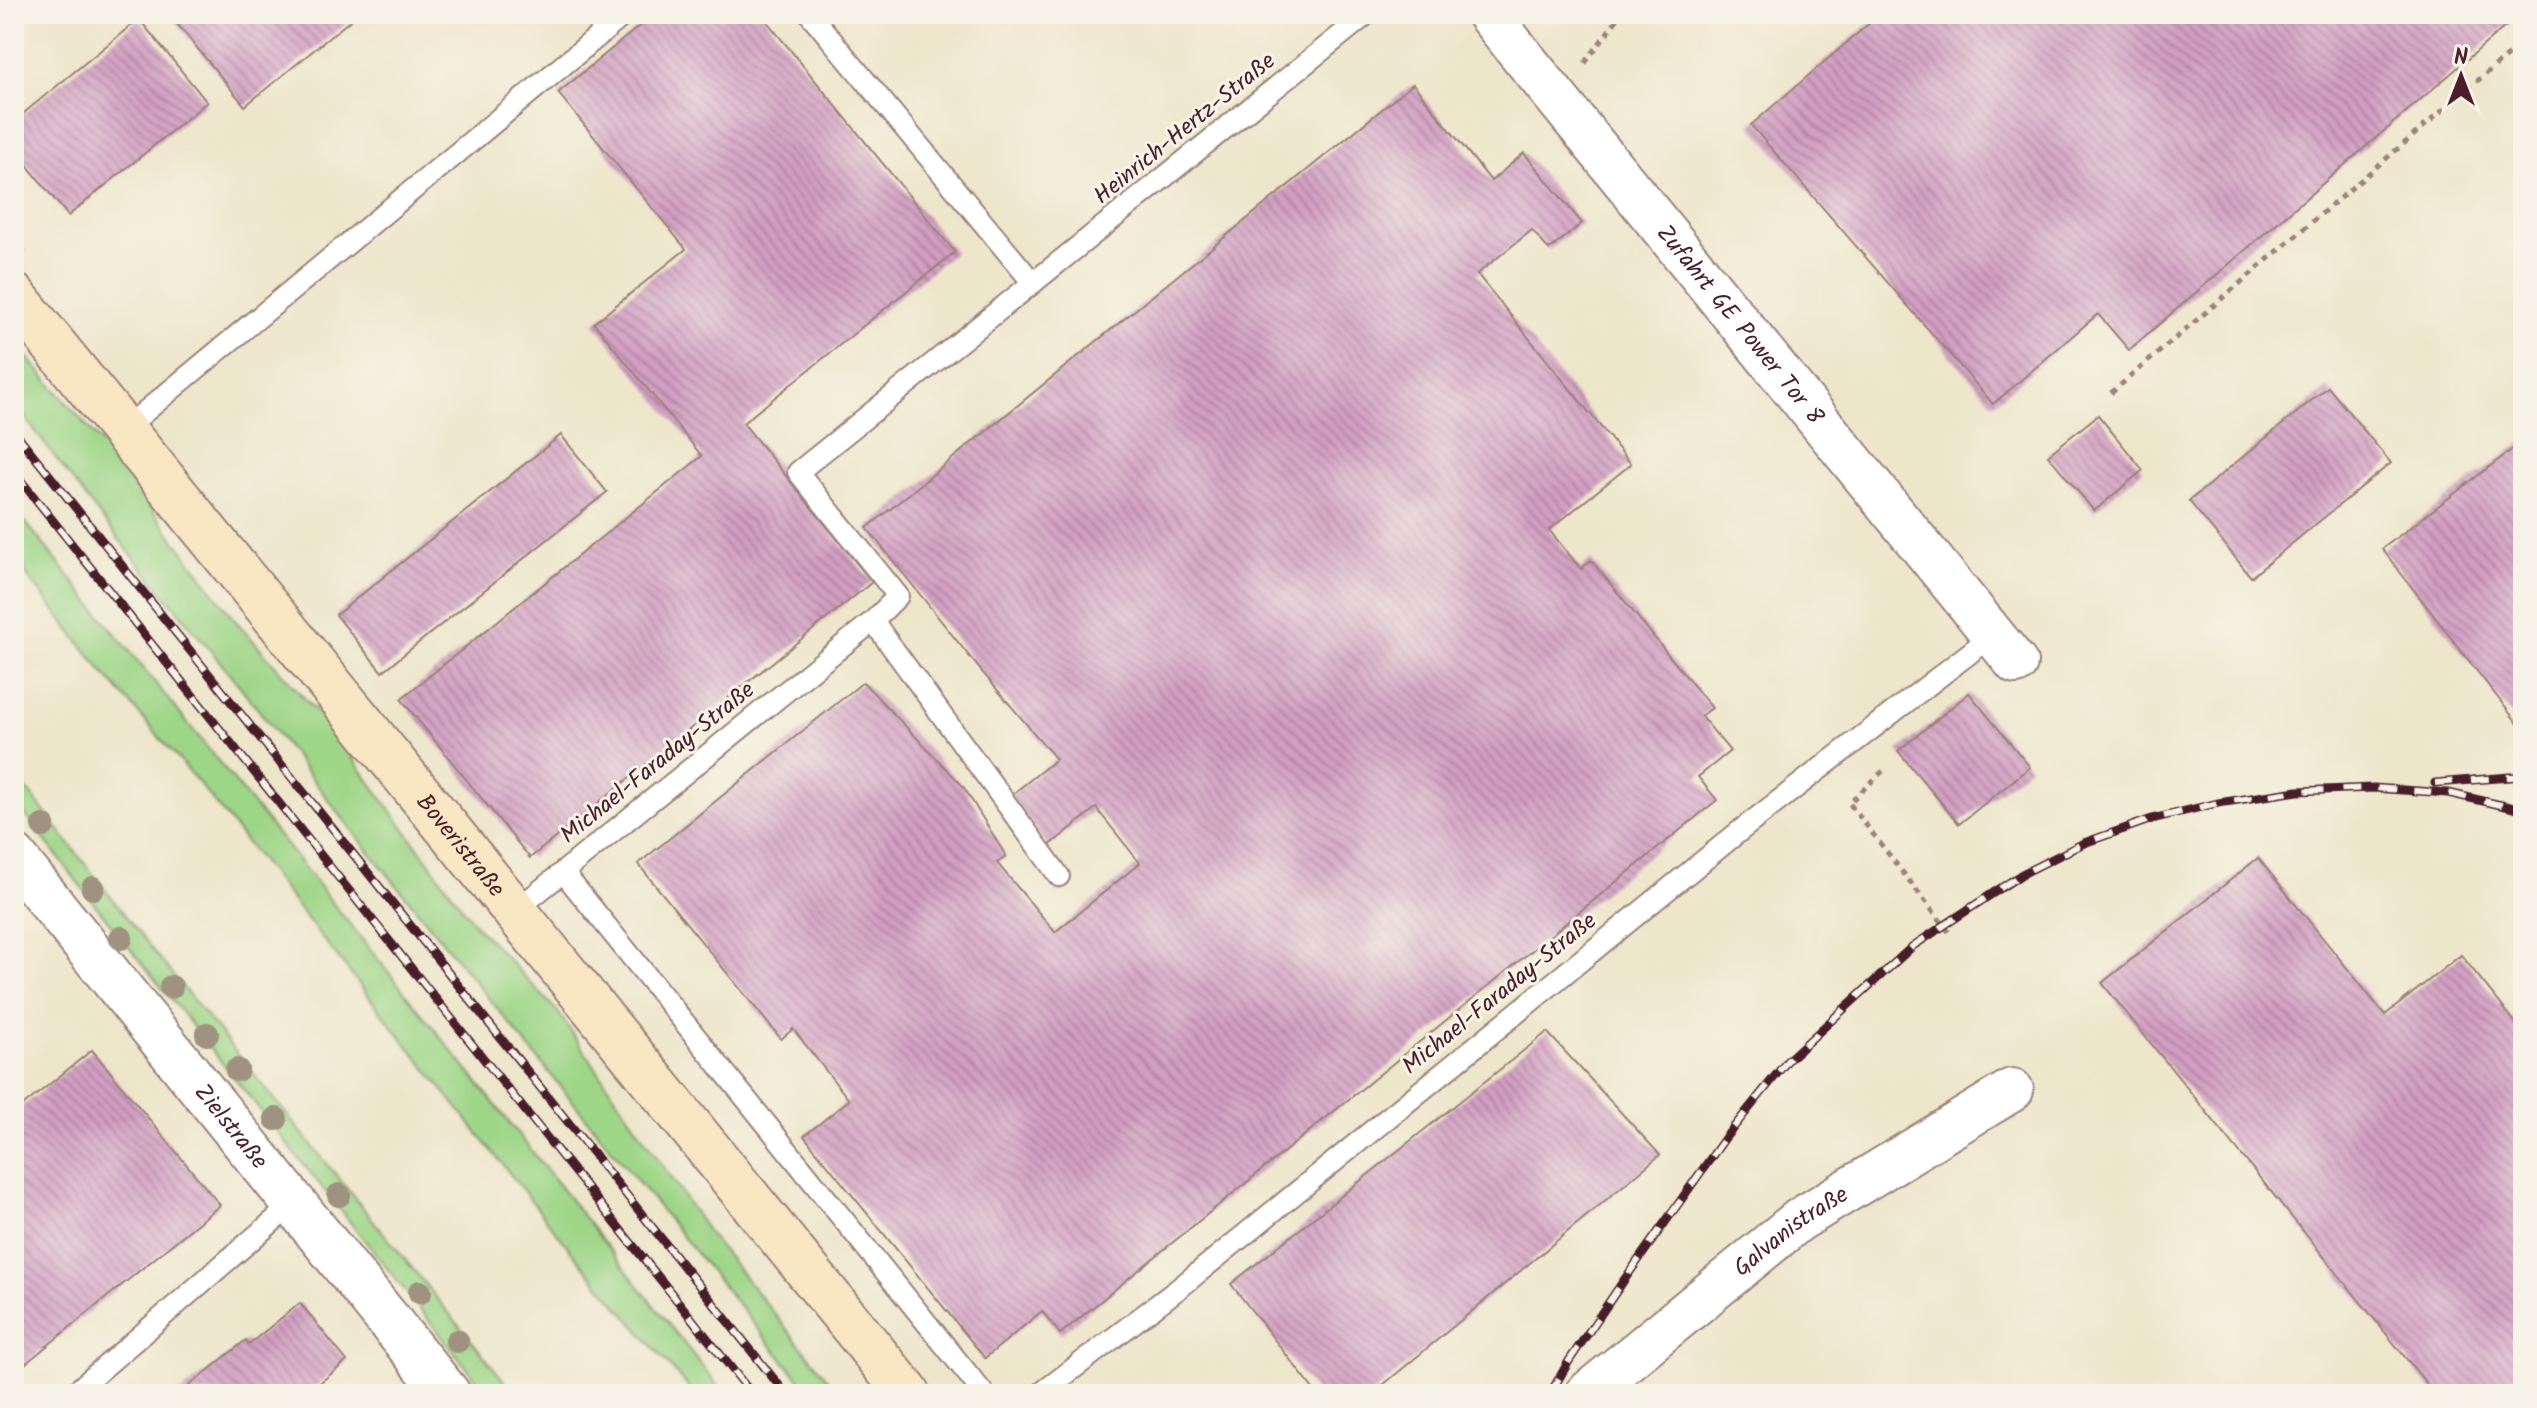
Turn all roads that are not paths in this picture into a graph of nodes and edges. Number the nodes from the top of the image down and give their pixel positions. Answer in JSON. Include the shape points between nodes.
{"nodes":[{"id":1,"x":625,"y":14,"type":"edge"},
{"id":2,"x":810,"y":14,"type":"edge"},
{"id":3,"x":1367,"y":14,"type":"edge"},
{"id":4,"x":1488,"y":14,"type":"edge"},
{"id":5,"x":1033,"y":283,"type":"junction"},
{"id":6,"x":14,"y":296,"type":"edge"},
{"id":7,"x":124,"y":429,"type":"junction"},
{"id":8,"x":798,"y":472,"type":"joint"},
{"id":9,"x":873,"y":621,"type":"junction"},
{"id":10,"x":2005,"y":649,"type":"joint"},
{"id":11,"x":14,"y":857,"type":"edge"},
{"id":12,"x":563,"y":872,"type":"junction"},
{"id":13,"x":1059,"y":876,"type":"dead end"},
{"id":14,"x":516,"y":910,"type":"junction"},
{"id":15,"x":2012,"y":1090,"type":"dead end"},
{"id":16,"x":294,"y":1203,"type":"junction"},
{"id":17,"x":73,"y":1394,"type":"edge"},
{"id":18,"x":448,"y":1394,"type":"edge"},
{"id":19,"x":908,"y":1394,"type":"edge"},
{"id":20,"x":984,"y":1394,"type":"edge"},
{"id":21,"x":1040,"y":1394,"type":"edge"},
{"id":22,"x":1586,"y":1394,"type":"edge"}],
"edges":[{"from":1,"to":7,"type":"lane"},
{"from":2,"to":5,"type":"lane"},
{"from":3,"to":5,"type":"lane","name":"Heinrich-Hertz-Straße"},
{"from":4,"to":10,"type":"street","name":"Zufahrt GE Power Tor 8"},
{"from":5,"to":8,"type":"lane","name":"Heinrich-Hertz-Straße"},
{"from":6,"to":7,"type":"main road","name":"Boveristraße"},
{"from":7,"to":14,"type":"main road","name":"Boveristraße"},
{"from":8,"to":9,"type":"lane","name":"Michael-Faraday-Straße","via":[[898,596]]},
{"from":9,"to":12,"type":"lane","name":"Michael-Faraday-Straße"},
{"from":9,"to":13,"type":"lane"},
{"from":10,"to":21,"type":"lane","name":"Michael-Faraday-Straße","via":[[1741,830],[1178,1289]]},
{"from":11,"to":16,"type":"street","name":"Zielstraße"},
{"from":12,"to":14,"type":"lane"},
{"from":12,"to":20,"type":"lane","name":"Michael-Faraday-Straße"},
{"from":14,"to":19,"type":"main road","name":"Boveristraße"},
{"from":15,"to":22,"type":"street","name":"Galvanistraße","via":[[1799,1220]]},
{"from":16,"to":17,"type":"lane"},
{"from":16,"to":18,"type":"street","name":"Zielstraße"}]}
